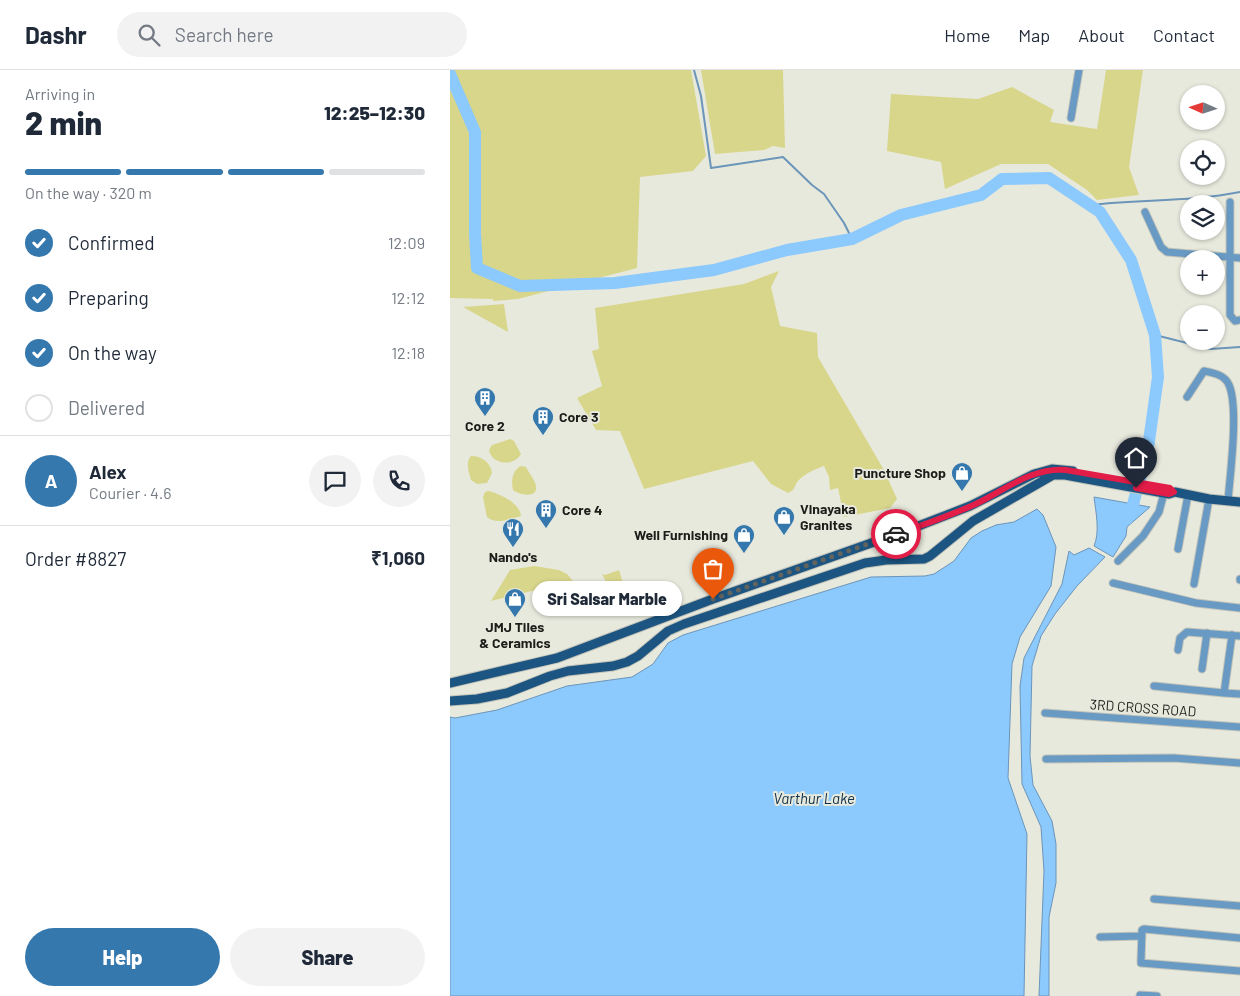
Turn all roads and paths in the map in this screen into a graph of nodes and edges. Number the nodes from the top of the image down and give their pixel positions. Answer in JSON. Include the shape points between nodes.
{"nodes":[{"id":1,"x":1079,"y":70,"type":"edge"},
{"id":2,"x":1071,"y":118,"type":"dead end"},
{"id":3,"x":1230,"y":202,"type":"dead end"},
{"id":4,"x":1145,"y":212,"type":"dead end"},
{"id":5,"x":1230,"y":257,"type":"junction"},
{"id":6,"x":1240,"y":258,"type":"edge"},
{"id":7,"x":1240,"y":320,"type":"edge"},
{"id":8,"x":1187,"y":397,"type":"dead end"},
{"id":9,"x":1053,"y":472,"type":"junction"},
{"id":10,"x":1154,"y":488,"type":"junction"},
{"id":11,"x":1174,"y":492,"type":"junction"},
{"id":12,"x":1164,"y":493,"type":"junction"},
{"id":13,"x":1188,"y":495,"type":"junction"},
{"id":14,"x":1209,"y":499,"type":"junction"},
{"id":15,"x":1228,"y":501,"type":"junction"},
{"id":16,"x":1240,"y":502,"type":"edge"},
{"id":17,"x":1178,"y":549,"type":"dead end"},
{"id":18,"x":1118,"y":561,"type":"dead end"},
{"id":19,"x":1113,"y":583,"type":"dead end"},
{"id":20,"x":1194,"y":584,"type":"dead end"},
{"id":21,"x":1240,"y":608,"type":"edge"},
{"id":22,"x":1207,"y":633,"type":"junction"},
{"id":23,"x":1236,"y":636,"type":"edge"},
{"id":24,"x":1178,"y":650,"type":"dead end"},
{"id":25,"x":1202,"y":669,"type":"dead end"},
{"id":26,"x":450,"y":683,"type":"edge"},
{"id":27,"x":1154,"y":686,"type":"dead end"},
{"id":28,"x":1224,"y":693,"type":"junction"},
{"id":29,"x":1240,"y":694,"type":"edge"},
{"id":30,"x":450,"y":701,"type":"edge"},
{"id":31,"x":1045,"y":713,"type":"dead end"},
{"id":32,"x":1240,"y":727,"type":"edge"},
{"id":33,"x":1046,"y":759,"type":"dead end"},
{"id":34,"x":1240,"y":763,"type":"edge"},
{"id":35,"x":1154,"y":899,"type":"dead end"},
{"id":36,"x":1240,"y":906,"type":"edge"},
{"id":37,"x":1142,"y":936,"type":"junction"},
{"id":38,"x":1100,"y":937,"type":"dead end"},
{"id":39,"x":1240,"y":938,"type":"edge"},
{"id":40,"x":1240,"y":971,"type":"edge"},
{"id":41,"x":1140,"y":995,"type":"dead end"},
{"id":42,"x":1158,"y":996,"type":"edge"}],
"edges":[{"from":1,"to":2,"type":"street"},
{"from":3,"to":5,"type":"street"},
{"from":4,"to":5,"type":"street","via":[[1161,247],[1167,252]]},
{"from":5,"to":6,"type":"street"},
{"from":5,"to":7,"type":"street","via":[[1230,315]]},
{"from":8,"to":15,"type":"street","via":[[1204,371],[1217,373],[1229,384],[1233,418]]},
{"from":9,"to":10,"type":"main road"},
{"from":9,"to":26,"type":"main road","via":[[1034,474],[970,506],[908,530],[557,658]]},
{"from":9,"to":30,"type":"main road","via":[[973,521],[924,559],[865,563],[684,624],[668,631],[627,662],[568,671],[508,693]]},
{"from":10,"to":11,"type":"main road","via":[[1170,488]]},
{"from":10,"to":12,"type":"main road"},
{"from":11,"to":12,"type":"main road"},
{"from":11,"to":13,"type":"main road"},
{"from":12,"to":18,"type":"street","via":[[1159,512],[1143,536]]},
{"from":13,"to":14,"type":"main road"},
{"from":13,"to":17,"type":"street"},
{"from":14,"to":15,"type":"main road"},
{"from":14,"to":20,"type":"street"},
{"from":15,"to":16,"type":"main road"},
{"from":19,"to":21,"type":"street","via":[[1196,603]]},
{"from":22,"to":23,"type":"street"},
{"from":22,"to":24,"type":"street","via":[[1187,632],[1180,638]]},
{"from":22,"to":25,"type":"street"},
{"from":23,"to":28,"type":"street"},
{"from":27,"to":28,"type":"street"},
{"from":28,"to":29,"type":"street"},
{"from":31,"to":32,"type":"street","name":"3RD CROSS ROAD"},
{"from":33,"to":34,"type":"street","via":[[1174,758]]},
{"from":35,"to":36,"type":"street"},
{"from":37,"to":38,"type":"street"},
{"from":37,"to":39,"type":"street","via":[[1142,930],[1147,928]]},
{"from":37,"to":40,"type":"street","via":[[1142,964]]},
{"from":41,"to":42,"type":"street"}]}
